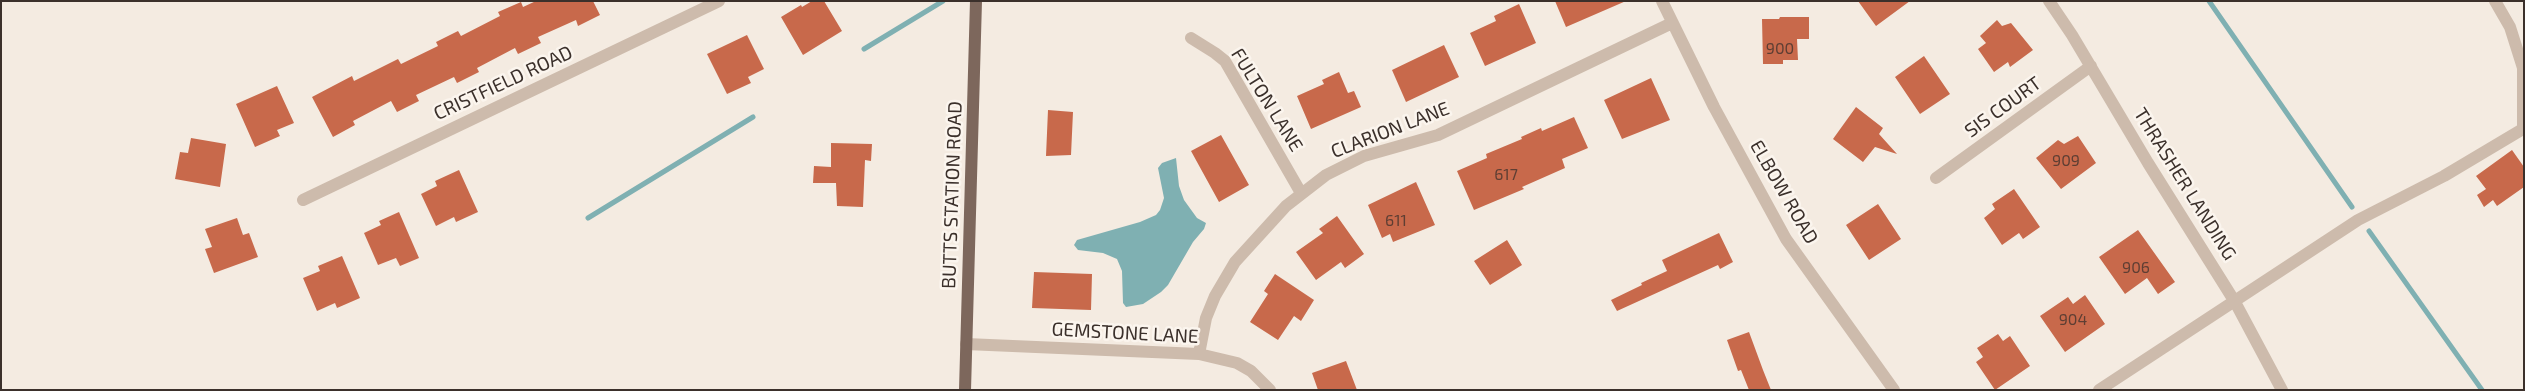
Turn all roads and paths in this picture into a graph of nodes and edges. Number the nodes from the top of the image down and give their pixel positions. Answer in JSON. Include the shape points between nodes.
{"nodes":[{"id":1,"x":719,"y":1,"type":"edge"},
{"id":2,"x":976,"y":1,"type":"edge"},
{"id":3,"x":1662,"y":1,"type":"edge"},
{"id":4,"x":2049,"y":1,"type":"edge"},
{"id":5,"x":2495,"y":1,"type":"edge"},
{"id":6,"x":1672,"y":23,"type":"junction"},
{"id":7,"x":1190,"y":38,"type":"dead end"},
{"id":8,"x":2091,"y":66,"type":"junction"},
{"id":9,"x":1936,"y":178,"type":"dead end"},
{"id":10,"x":1301,"y":193,"type":"junction"},
{"id":11,"x":303,"y":200,"type":"dead end"},
{"id":12,"x":2235,"y":302,"type":"junction"},
{"id":13,"x":966,"y":344,"type":"junction"},
{"id":14,"x":1199,"y":354,"type":"junction"},
{"id":15,"x":965,"y":390,"type":"edge"},
{"id":16,"x":1270,"y":390,"type":"edge"},
{"id":17,"x":1894,"y":390,"type":"edge"},
{"id":18,"x":2099,"y":390,"type":"edge"},
{"id":19,"x":2282,"y":390,"type":"edge"}],
"edges":[{"from":1,"to":11,"type":"street","name":"CRISTFIELD ROAD"},
{"from":2,"to":13,"type":"main road","name":"BUTTS STATION ROAD"},
{"from":3,"to":6,"type":"street","name":"ELBOW ROAD"},
{"from":4,"to":8,"type":"street","name":"THRASHER LANDING"},
{"from":5,"to":12,"type":"street","via":[[2510,27],[2523,68],[2523,129],[2444,176],[2358,220]]},
{"from":6,"to":10,"type":"street","name":"CLARION LANE","via":[[1438,134],[1348,163]]},
{"from":6,"to":17,"type":"street","name":"ELBOW ROAD","via":[[1786,239]]},
{"from":7,"to":10,"type":"street","name":"FULTON LANE","via":[[1225,61]]},
{"from":8,"to":9,"type":"street","name":"SIS COURT"},
{"from":8,"to":12,"type":"street","name":"THRASHER LANDING"},
{"from":10,"to":14,"type":"street","name":"CLARION LANE","via":[[1264,228],[1223,280],[1206,318]]},
{"from":12,"to":18,"type":"street"},
{"from":12,"to":19,"type":"street","name":"THRASHER LANDING"},
{"from":13,"to":14,"type":"street","name":"GEMSTONE LANE"},
{"from":13,"to":15,"type":"main road","name":"BUTTS STATION ROAD"},
{"from":14,"to":16,"type":"street","name":"GEMSTONE LANE","via":[[1237,363],[1251,371]]}]}
